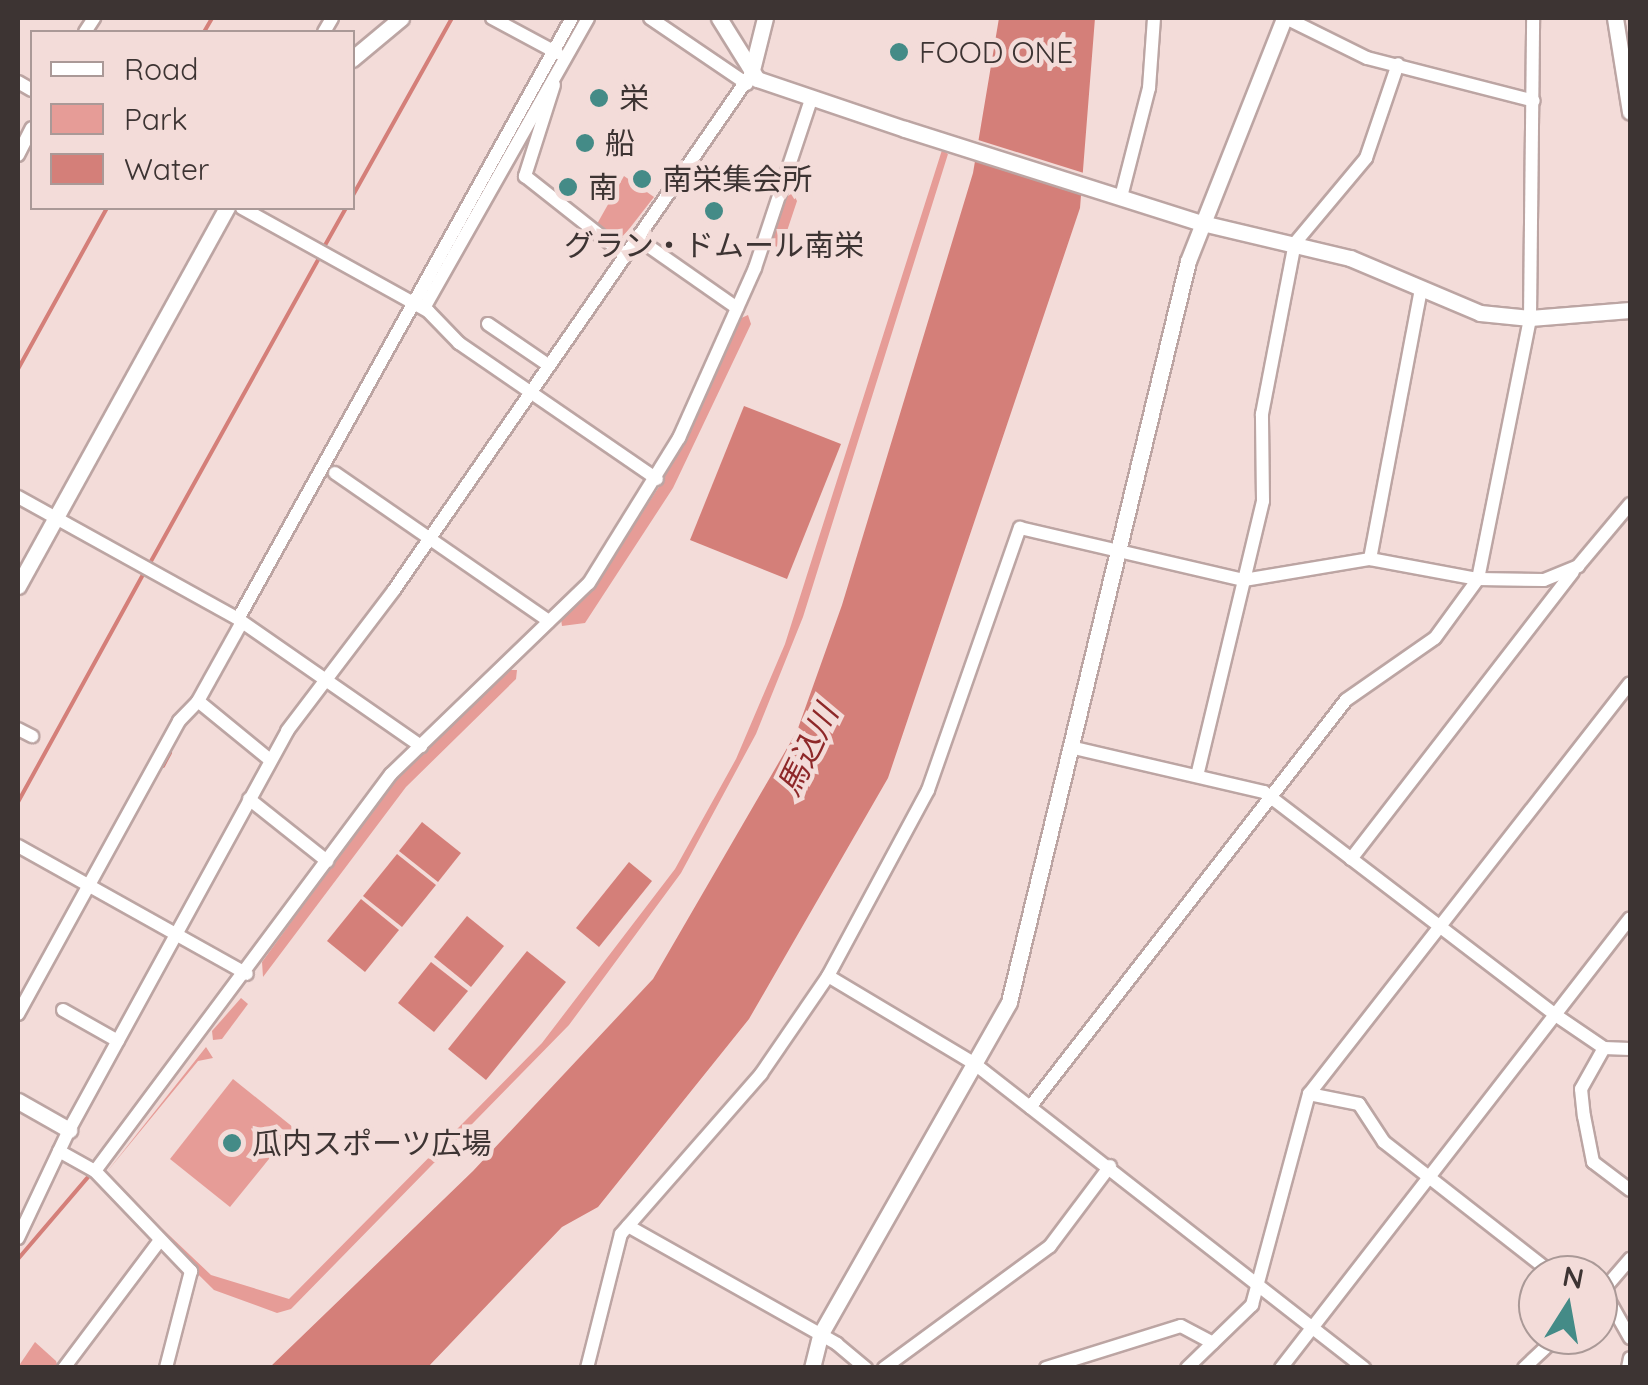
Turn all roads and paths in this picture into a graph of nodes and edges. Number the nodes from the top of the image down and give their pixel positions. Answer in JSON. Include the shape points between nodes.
{"nodes":[{"id":1,"x":401,"y":18,"type":"edge"},
{"id":2,"x":492,"y":18,"type":"edge"},
{"id":3,"x":572,"y":18,"type":"edge"},
{"id":4,"x":588,"y":18,"type":"edge"},
{"id":5,"x":650,"y":18,"type":"edge"},
{"id":6,"x":719,"y":18,"type":"edge"},
{"id":7,"x":764,"y":18,"type":"edge"},
{"id":8,"x":1154,"y":18,"type":"edge"},
{"id":9,"x":1285,"y":18,"type":"edge"},
{"id":10,"x":1533,"y":18,"type":"edge"},
{"id":11,"x":1615,"y":18,"type":"edge"},
{"id":12,"x":558,"y":54,"type":"junction"},
{"id":13,"x":355,"y":56,"type":"edge"},
{"id":14,"x":1398,"y":64,"type":"junction"},
{"id":15,"x":749,"y":79,"type":"junction"},
{"id":16,"x":550,"y":80,"type":"junction"},
{"id":17,"x":812,"y":97,"type":"junction"},
{"id":18,"x":1534,"y":102,"type":"junction"},
{"id":19,"x":1630,"y":112,"type":"edge"},
{"id":20,"x":30,"y":132,"type":"edge"},
{"id":21,"x":18,"y":155,"type":"edge"},
{"id":22,"x":1121,"y":197,"type":"junction"},
{"id":23,"x":226,"y":210,"type":"edge"},
{"id":24,"x":246,"y":210,"type":"edge"},
{"id":25,"x":1202,"y":223,"type":"junction"},
{"id":26,"x":637,"y":238,"type":"junction"},
{"id":27,"x":1295,"y":243,"type":"junction"},
{"id":28,"x":625,"y":255,"type":"junction"},
{"id":29,"x":1421,"y":290,"type":"junction"},
{"id":30,"x":419,"y":305,"type":"junction"},
{"id":31,"x":738,"y":308,"type":"junction"},
{"id":32,"x":1630,"y":310,"type":"edge"},
{"id":33,"x":1530,"y":318,"type":"junction"},
{"id":34,"x":488,"y":324,"type":"dead end"},
{"id":35,"x":548,"y":366,"type":"junction"},
{"id":36,"x":530,"y":392,"type":"junction"},
{"id":37,"x":335,"y":473,"type":"dead end"},
{"id":38,"x":657,"y":478,"type":"junction"},
{"id":39,"x":18,"y":497,"type":"edge"},
{"id":40,"x":1630,"y":504,"type":"edge"},
{"id":41,"x":56,"y":518,"type":"junction"},
{"id":42,"x":430,"y":538,"type":"junction"},
{"id":43,"x":1116,"y":550,"type":"junction"},
{"id":44,"x":1370,"y":559,"type":"junction"},
{"id":45,"x":1578,"y":566,"type":"junction"},
{"id":46,"x":1244,"y":580,"type":"junction"},
{"id":47,"x":1478,"y":580,"type":"junction"},
{"id":48,"x":18,"y":586,"type":"edge"},
{"id":49,"x":240,"y":620,"type":"junction"},
{"id":50,"x":549,"y":622,"type":"junction"},
{"id":51,"x":326,"y":679,"type":"junction"},
{"id":52,"x":1630,"y":683,"type":"edge"},
{"id":53,"x":198,"y":701,"type":"junction"},
{"id":54,"x":18,"y":728,"type":"edge"},
{"id":55,"x":32,"y":736,"type":"dead end"},
{"id":56,"x":421,"y":746,"type":"junction"},
{"id":57,"x":1070,"y":747,"type":"junction"},
{"id":58,"x":270,"y":760,"type":"junction"},
{"id":59,"x":1198,"y":776,"type":"junction"},
{"id":60,"x":1272,"y":798,"type":"junction"},
{"id":61,"x":249,"y":800,"type":"junction"},
{"id":62,"x":18,"y":846,"type":"edge"},
{"id":63,"x":1351,"y":859,"type":"junction"},
{"id":64,"x":327,"y":861,"type":"junction"},
{"id":65,"x":89,"y":885,"type":"junction"},
{"id":66,"x":1630,"y":918,"type":"edge"},
{"id":67,"x":1440,"y":927,"type":"junction"},
{"id":68,"x":177,"y":934,"type":"junction"},
{"id":69,"x":247,"y":974,"type":"junction"},
{"id":70,"x":828,"y":976,"type":"junction"},
{"id":71,"x":63,"y":1010,"type":"dead end"},
{"id":72,"x":18,"y":1014,"type":"edge"},
{"id":73,"x":1554,"y":1014,"type":"junction"},
{"id":74,"x":118,"y":1041,"type":"junction"},
{"id":75,"x":1604,"y":1048,"type":"junction"},
{"id":76,"x":1630,"y":1049,"type":"edge"},
{"id":77,"x":975,"y":1064,"type":"junction"},
{"id":78,"x":1309,"y":1094,"type":"junction"},
{"id":79,"x":18,"y":1101,"type":"edge"},
{"id":80,"x":1030,"y":1107,"type":"junction"},
{"id":81,"x":69,"y":1130,"type":"junction"},
{"id":82,"x":59,"y":1151,"type":"junction"},
{"id":83,"x":1110,"y":1166,"type":"junction"},
{"id":84,"x":96,"y":1171,"type":"junction"},
{"id":85,"x":1428,"y":1176,"type":"junction"},
{"id":86,"x":1630,"y":1190,"type":"edge"},
{"id":87,"x":628,"y":1226,"type":"junction"},
{"id":88,"x":18,"y":1238,"type":"edge"},
{"id":89,"x":160,"y":1240,"type":"junction"},
{"id":90,"x":1529,"y":1255,"type":"edge"},
{"id":91,"x":1257,"y":1283,"type":"junction"},
{"id":92,"x":1312,"y":1328,"type":"junction"},
{"id":93,"x":820,"y":1335,"type":"junction"},
{"id":94,"x":1212,"y":1343,"type":"junction"},
{"id":95,"x":1630,"y":1358,"type":"edge"},
{"id":96,"x":64,"y":1368,"type":"edge"},
{"id":97,"x":166,"y":1368,"type":"edge"},
{"id":98,"x":587,"y":1368,"type":"edge"},
{"id":99,"x":812,"y":1368,"type":"edge"},
{"id":100,"x":866,"y":1368,"type":"edge"},
{"id":101,"x":884,"y":1368,"type":"edge"},
{"id":102,"x":1046,"y":1368,"type":"edge"},
{"id":103,"x":1187,"y":1368,"type":"edge"},
{"id":104,"x":1281,"y":1368,"type":"edge"},
{"id":105,"x":1364,"y":1368,"type":"edge"},
{"id":106,"x":1628,"y":1368,"type":"edge"}],
"edges":[{"from":1,"to":13,"type":"street"},
{"from":2,"to":12,"type":"street"},
{"from":3,"to":12,"type":"street"},
{"from":4,"to":12,"type":"street"},
{"from":5,"to":15,"type":"street"},
{"from":6,"to":15,"type":"street"},
{"from":7,"to":15,"type":"street"},
{"from":8,"to":22,"type":"street","via":[[1149,88]]},
{"from":9,"to":14,"type":"street","via":[[1367,58]]},
{"from":9,"to":25,"type":"street"},
{"from":10,"to":18,"type":"street"},
{"from":11,"to":19,"type":"street"},
{"from":12,"to":16,"type":"street"},
{"from":12,"to":30,"type":"street"},
{"from":14,"to":18,"type":"street"},
{"from":14,"to":27,"type":"street","via":[[1366,158]]},
{"from":15,"to":17,"type":"street"},
{"from":15,"to":26,"type":"street"},
{"from":16,"to":28,"type":"street","via":[[555,83],[525,176]]},
{"from":16,"to":30,"type":"street"},
{"from":17,"to":22,"type":"street"},
{"from":17,"to":31,"type":"street"},
{"from":18,"to":33,"type":"street"},
{"from":20,"to":21,"type":"street"},
{"from":22,"to":25,"type":"street"},
{"from":23,"to":41,"type":"street"},
{"from":24,"to":30,"type":"street"},
{"from":25,"to":27,"type":"street"},
{"from":25,"to":43,"type":"street"},
{"from":26,"to":28,"type":"street"},
{"from":26,"to":31,"type":"street"},
{"from":27,"to":29,"type":"street"},
{"from":27,"to":46,"type":"street","via":[[1262,414],[1263,501]]},
{"from":28,"to":35,"type":"street"},
{"from":29,"to":33,"type":"street","via":[[1480,312]]},
{"from":29,"to":44,"type":"street"},
{"from":30,"to":36,"type":"street","via":[[459,344]]},
{"from":30,"to":49,"type":"street"},
{"from":31,"to":38,"type":"street"},
{"from":32,"to":33,"type":"street"},
{"from":33,"to":47,"type":"street"},
{"from":34,"to":35,"type":"street"},
{"from":35,"to":36,"type":"street"},
{"from":36,"to":38,"type":"street"},
{"from":36,"to":42,"type":"street"},
{"from":37,"to":42,"type":"street"},
{"from":38,"to":50,"type":"street","via":[[589,584]]},
{"from":39,"to":41,"type":"street"},
{"from":40,"to":45,"type":"street"},
{"from":41,"to":48,"type":"street"},
{"from":41,"to":49,"type":"street"},
{"from":42,"to":50,"type":"street"},
{"from":42,"to":51,"type":"street"},
{"from":43,"to":46,"type":"street"},
{"from":43,"to":57,"type":"street"},
{"from":43,"to":70,"type":"street","via":[[1020,528],[928,790]]},
{"from":44,"to":46,"type":"street"},
{"from":44,"to":47,"type":"street"},
{"from":45,"to":47,"type":"street","via":[[1544,580]]},
{"from":45,"to":63,"type":"street"},
{"from":46,"to":59,"type":"street"},
{"from":47,"to":60,"type":"street","via":[[1435,638],[1346,700]]},
{"from":49,"to":51,"type":"street"},
{"from":49,"to":53,"type":"street"},
{"from":50,"to":56,"type":"street"},
{"from":51,"to":56,"type":"street"},
{"from":51,"to":58,"type":"street"},
{"from":52,"to":67,"type":"street"},
{"from":53,"to":58,"type":"street"},
{"from":53,"to":65,"type":"street","via":[[179,721]]},
{"from":54,"to":55,"type":"street"},
{"from":56,"to":64,"type":"street"},
{"from":57,"to":59,"type":"street"},
{"from":57,"to":77,"type":"street","via":[[1009,1002]]},
{"from":58,"to":61,"type":"street"},
{"from":59,"to":60,"type":"street"},
{"from":60,"to":63,"type":"street"},
{"from":60,"to":80,"type":"street"},
{"from":61,"to":64,"type":"street"},
{"from":61,"to":68,"type":"street"},
{"from":62,"to":65,"type":"street"},
{"from":63,"to":67,"type":"street"},
{"from":64,"to":69,"type":"street"},
{"from":65,"to":68,"type":"street"},
{"from":65,"to":72,"type":"street"},
{"from":66,"to":73,"type":"street"},
{"from":67,"to":73,"type":"street"},
{"from":67,"to":78,"type":"street"},
{"from":68,"to":69,"type":"street"},
{"from":68,"to":74,"type":"street"},
{"from":69,"to":84,"type":"street"},
{"from":70,"to":77,"type":"street"},
{"from":70,"to":87,"type":"street","via":[[761,1074]]},
{"from":71,"to":74,"type":"street"},
{"from":73,"to":75,"type":"street"},
{"from":73,"to":85,"type":"street"},
{"from":74,"to":81,"type":"street"},
{"from":75,"to":76,"type":"street"},
{"from":75,"to":86,"type":"street","via":[[1581,1088],[1584,1116],[1593,1162]]},
{"from":77,"to":80,"type":"street"},
{"from":77,"to":93,"type":"street"},
{"from":78,"to":85,"type":"street","via":[[1359,1104],[1384,1142]]},
{"from":78,"to":91,"type":"street"},
{"from":79,"to":81,"type":"street"},
{"from":80,"to":83,"type":"street"},
{"from":81,"to":82,"type":"street"},
{"from":82,"to":84,"type":"street"},
{"from":82,"to":88,"type":"street"},
{"from":83,"to":91,"type":"street"},
{"from":83,"to":101,"type":"street","via":[[1050,1246]]},
{"from":84,"to":89,"type":"street"},
{"from":85,"to":90,"type":"street"},
{"from":85,"to":92,"type":"street"},
{"from":87,"to":93,"type":"street"},
{"from":87,"to":98,"type":"street"},
{"from":89,"to":96,"type":"street"},
{"from":89,"to":97,"type":"street","via":[[192,1271]]},
{"from":91,"to":92,"type":"street"},
{"from":91,"to":94,"type":"street","via":[[1252,1306]]},
{"from":92,"to":104,"type":"street"},
{"from":92,"to":105,"type":"street"},
{"from":93,"to":99,"type":"street"},
{"from":93,"to":100,"type":"street"},
{"from":94,"to":102,"type":"street","via":[[1181,1326]]},
{"from":94,"to":103,"type":"street"},
{"from":95,"to":106,"type":"street"}]}
